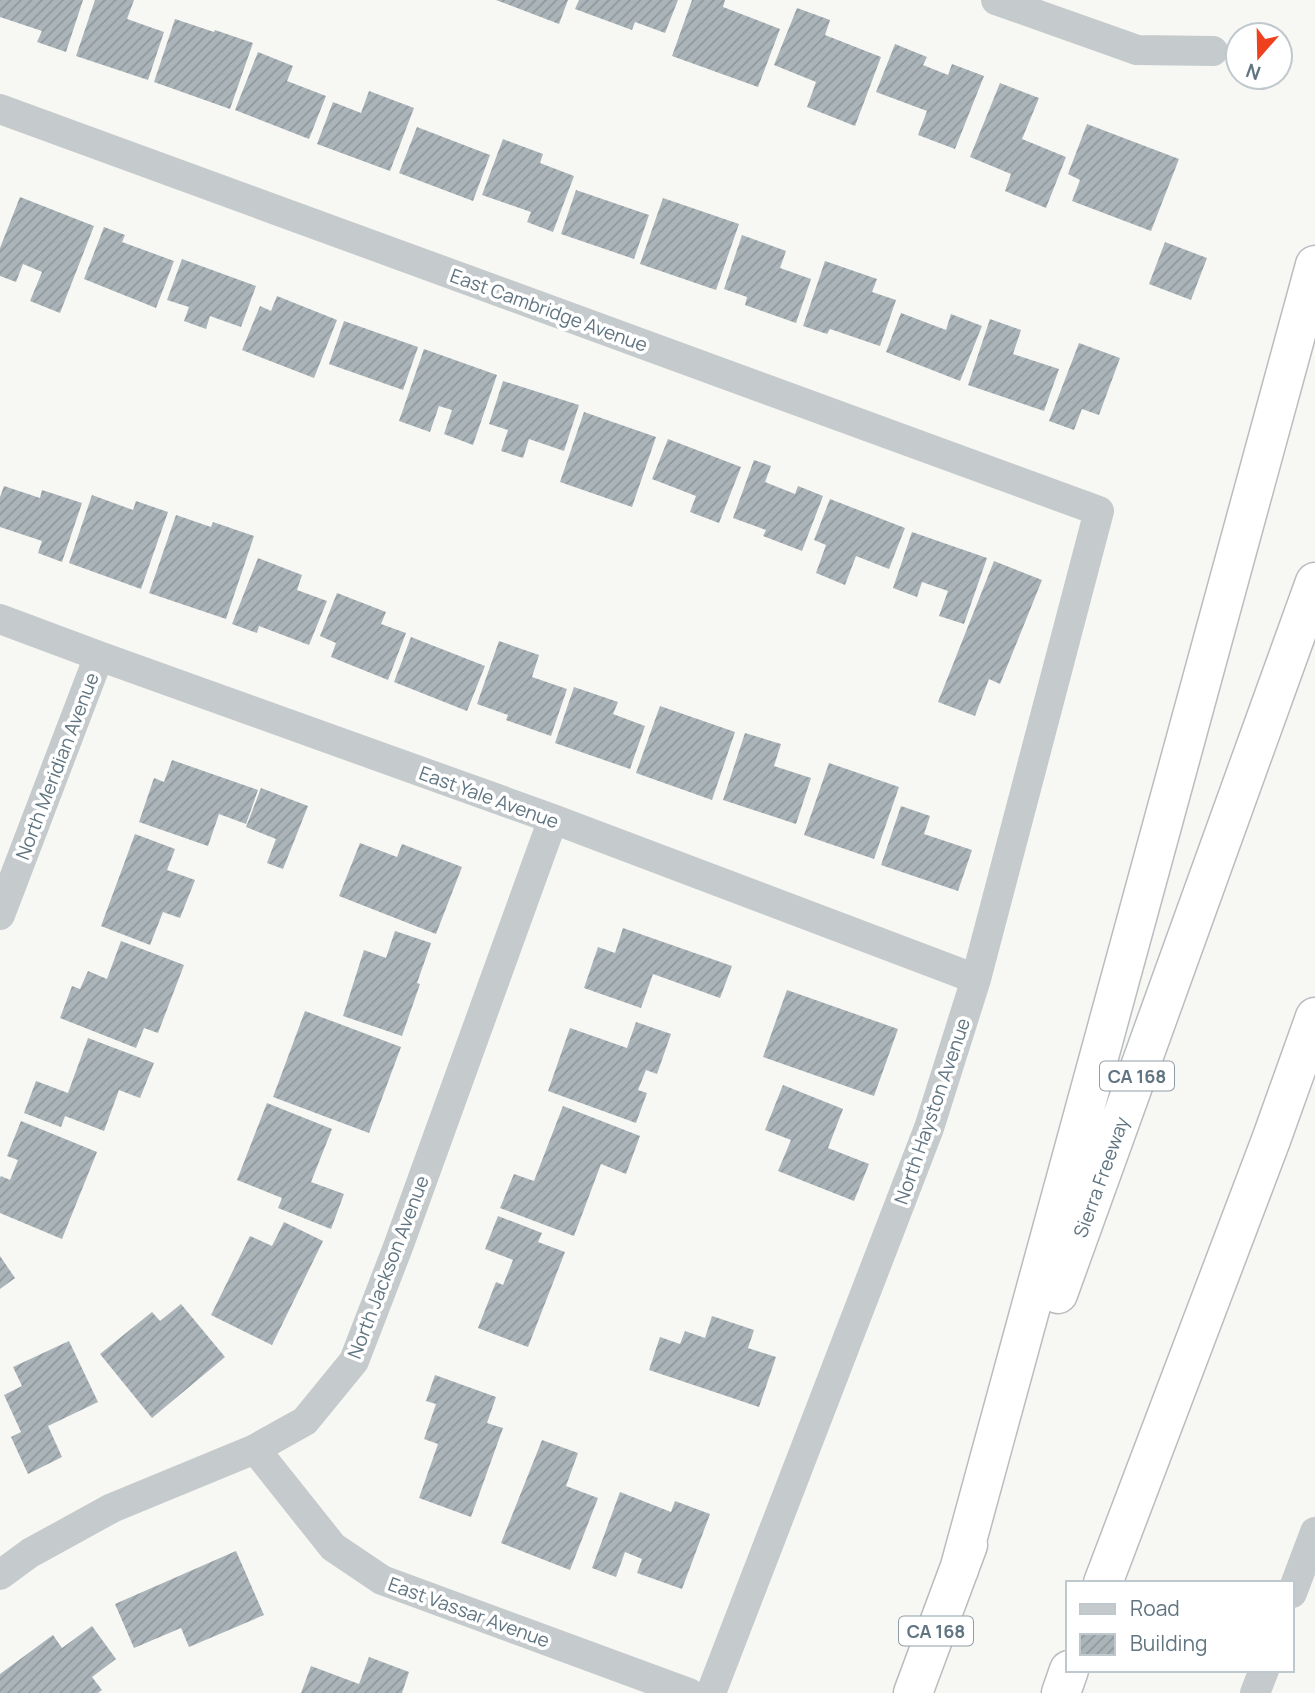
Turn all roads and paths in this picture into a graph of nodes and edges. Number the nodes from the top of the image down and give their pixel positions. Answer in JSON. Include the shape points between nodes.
{"nodes":[{"id":1,"x":996,"y":0,"type":"edge"},
{"id":2,"x":1213,"y":51,"type":"dead end"},
{"id":3,"x":0,"y":110,"type":"edge"},
{"id":4,"x":1315,"y":265,"type":"edge"},
{"id":5,"x":1099,"y":511,"type":"joint"},
{"id":6,"x":1315,"y":582,"type":"edge"},
{"id":7,"x":0,"y":619,"type":"edge"},
{"id":8,"x":99,"y":656,"type":"junction"},
{"id":9,"x":553,"y":819,"type":"junction"},
{"id":10,"x":0,"y":915,"type":"edge"},
{"id":11,"x":976,"y":979,"type":"junction"},
{"id":12,"x":1315,"y":1017,"type":"edge"},
{"id":13,"x":1315,"y":1044,"type":"edge"},
{"id":14,"x":1270,"y":1140,"type":"junction"},
{"id":15,"x":255,"y":1450,"type":"junction"},
{"id":16,"x":1315,"y":1532,"type":"edge"},
{"id":17,"x":959,"y":1570,"type":"junction"},
{"id":18,"x":0,"y":1575,"type":"edge"},
{"id":19,"x":1103,"y":1581,"type":"edge"},
{"id":20,"x":1294,"y":1588,"type":"edge"},
{"id":21,"x":1068,"y":1672,"type":"edge"},
{"id":22,"x":1263,"y":1672,"type":"edge"},
{"id":23,"x":690,"y":1693,"type":"edge"},
{"id":24,"x":711,"y":1693,"type":"edge"},
{"id":25,"x":913,"y":1693,"type":"edge"},
{"id":26,"x":1061,"y":1693,"type":"edge"},
{"id":27,"x":1255,"y":1693,"type":"edge"}],
"edges":[{"from":1,"to":2,"type":"street","via":[[1137,50]]},
{"from":3,"to":5,"type":"street","name":"East Cambridge Avenue"},
{"from":4,"to":17,"type":"highway"},
{"from":5,"to":11,"type":"street","name":"North Hayston Avenue"},
{"from":6,"to":17,"type":"highway","name":"Sierra Freeway","number":"CA 168"},
{"from":7,"to":8,"type":"street","name":"East Yale Avenue"},
{"from":8,"to":9,"type":"street","name":"East Yale Avenue"},
{"from":8,"to":10,"type":"street","name":"North Meridian Avenue"},
{"from":9,"to":11,"type":"street","name":"East Yale Avenue"},
{"from":9,"to":15,"type":"street","name":"North Jackson Avenue","via":[[354,1361],[305,1421]]},
{"from":11,"to":24,"type":"street","name":"North Hayston Avenue","via":[[929,1128]]},
{"from":12,"to":14,"type":"highway"},
{"from":13,"to":14,"type":"highway"},
{"from":14,"to":19,"type":"highway"},
{"from":15,"to":18,"type":"street","name":"North Jackson Avenue","via":[[112,1508]]},
{"from":15,"to":23,"type":"street","name":"East Vassar Avenue","via":[[332,1547],[382,1580]]},
{"from":16,"to":20,"type":"street"},
{"from":17,"to":25,"type":"highway","name":"Sierra Freeway","number":"CA 168"},
{"from":21,"to":26,"type":"highway"},
{"from":22,"to":27,"type":"street"}]}
